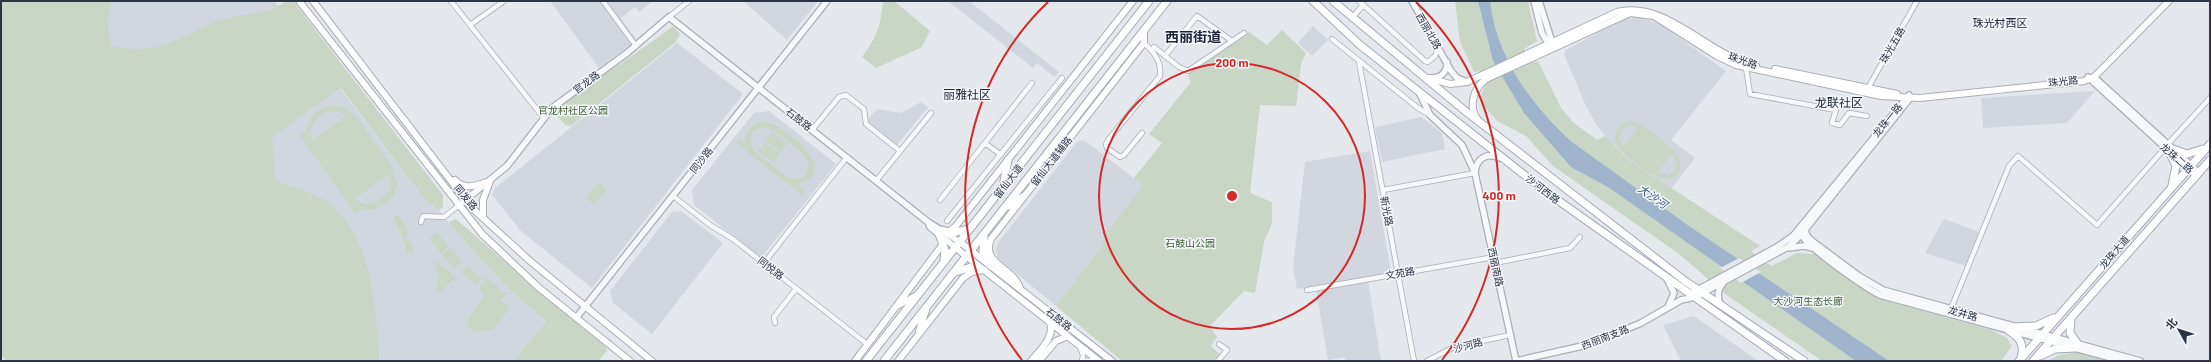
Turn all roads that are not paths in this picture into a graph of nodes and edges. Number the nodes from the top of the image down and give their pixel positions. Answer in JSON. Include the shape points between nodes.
{"nodes":[{"id":1,"x":298,"y":1,"type":"edge"},
{"id":2,"x":313,"y":1,"type":"edge"},
{"id":3,"x":451,"y":1,"type":"edge"},
{"id":4,"x":504,"y":1,"type":"edge"},
{"id":5,"x":603,"y":1,"type":"edge"},
{"id":6,"x":689,"y":1,"type":"edge"},
{"id":7,"x":827,"y":1,"type":"edge"},
{"id":8,"x":1133,"y":1,"type":"edge"},
{"id":9,"x":1149,"y":1,"type":"edge"},
{"id":10,"x":1167,"y":1,"type":"edge"},
{"id":11,"x":1313,"y":1,"type":"edge"},
{"id":12,"x":1333,"y":1,"type":"edge"},
{"id":13,"x":1412,"y":1,"type":"edge"},
{"id":14,"x":1534,"y":1,"type":"edge"},
{"id":15,"x":1539,"y":1,"type":"edge"},
{"id":16,"x":1917,"y":1,"type":"edge"},
{"id":17,"x":2169,"y":1,"type":"edge"},
{"id":18,"x":1361,"y":3,"type":"edge"},
{"id":19,"x":669,"y":17,"type":"junction"},
{"id":20,"x":1352,"y":17,"type":"junction"},
{"id":21,"x":470,"y":25,"type":"junction"},
{"id":22,"x":1144,"y":30,"type":"junction"},
{"id":23,"x":1244,"y":33,"type":"dead end"},
{"id":24,"x":1332,"y":39,"type":"dead end"},
{"id":25,"x":1232,"y":41,"type":"junction"},
{"id":26,"x":1144,"y":43,"type":"junction"},
{"id":27,"x":1550,"y":45,"type":"junction"},
{"id":28,"x":636,"y":46,"type":"junction"},
{"id":29,"x":1154,"y":47,"type":"dead end"},
{"id":30,"x":1439,"y":47,"type":"junction"},
{"id":31,"x":1165,"y":56,"type":"junction"},
{"id":32,"x":1359,"y":62,"type":"junction"},
{"id":33,"x":1446,"y":62,"type":"junction"},
{"id":34,"x":1746,"y":68,"type":"junction"},
{"id":35,"x":1420,"y":74,"type":"junction"},
{"id":36,"x":1485,"y":77,"type":"junction"},
{"id":37,"x":1062,"y":78,"type":"dead end"},
{"id":38,"x":1428,"y":78,"type":"junction"},
{"id":39,"x":2090,"y":78,"type":"junction"},
{"id":40,"x":1467,"y":82,"type":"junction"},
{"id":41,"x":1032,"y":83,"type":"dead end"},
{"id":42,"x":758,"y":87,"type":"junction"},
{"id":43,"x":1417,"y":88,"type":"junction"},
{"id":44,"x":1868,"y":88,"type":"junction"},
{"id":45,"x":1908,"y":97,"type":"junction"},
{"id":46,"x":2210,"y":98,"type":"edge"},
{"id":47,"x":931,"y":113,"type":"dead end"},
{"id":48,"x":1430,"y":115,"type":"junction"},
{"id":49,"x":1867,"y":116,"type":"dead end"},
{"id":50,"x":543,"y":118,"type":"junction"},
{"id":51,"x":1479,"y":122,"type":"junction"},
{"id":52,"x":812,"y":130,"type":"junction"},
{"id":53,"x":1142,"y":133,"type":"dead end"},
{"id":54,"x":985,"y":143,"type":"junction"},
{"id":55,"x":2209,"y":145,"type":"edge"},
{"id":56,"x":2169,"y":148,"type":"junction"},
{"id":57,"x":900,"y":151,"type":"junction"},
{"id":58,"x":1001,"y":155,"type":"junction"},
{"id":59,"x":847,"y":157,"type":"junction"},
{"id":60,"x":1008,"y":160,"type":"junction"},
{"id":61,"x":2210,"y":160,"type":"edge"},
{"id":62,"x":1508,"y":161,"type":"junction"},
{"id":63,"x":2189,"y":167,"type":"junction"},
{"id":64,"x":444,"y":170,"type":"junction"},
{"id":65,"x":1475,"y":173,"type":"junction"},
{"id":66,"x":2197,"y":174,"type":"junction"},
{"id":67,"x":490,"y":181,"type":"junction"},
{"id":68,"x":876,"y":181,"type":"junction"},
{"id":69,"x":1002,"y":188,"type":"junction"},
{"id":70,"x":1383,"y":190,"type":"junction"},
{"id":71,"x":2169,"y":190,"type":"junction"},
{"id":72,"x":673,"y":196,"type":"junction"},
{"id":73,"x":1022,"y":198,"type":"junction"},
{"id":74,"x":466,"y":200,"type":"junction"},
{"id":75,"x":940,"y":200,"type":"dead end"},
{"id":76,"x":458,"y":206,"type":"junction"},
{"id":77,"x":1004,"y":210,"type":"junction"},
{"id":78,"x":485,"y":219,"type":"junction"},
{"id":79,"x":947,"y":221,"type":"dead end"},
{"id":80,"x":421,"y":222,"type":"dead end"},
{"id":81,"x":973,"y":225,"type":"junction"},
{"id":82,"x":1802,"y":229,"type":"junction"},
{"id":83,"x":943,"y":232,"type":"junction"},
{"id":84,"x":987,"y":232,"type":"junction"},
{"id":85,"x":1801,"y":235,"type":"junction"},
{"id":86,"x":1580,"y":237,"type":"dead end"},
{"id":87,"x":943,"y":244,"type":"junction"},
{"id":88,"x":958,"y":245,"type":"junction"},
{"id":89,"x":1784,"y":250,"type":"junction"},
{"id":90,"x":1816,"y":250,"type":"junction"},
{"id":91,"x":969,"y":254,"type":"junction"},
{"id":92,"x":1494,"y":257,"type":"junction"},
{"id":93,"x":764,"y":263,"type":"junction"},
{"id":94,"x":1495,"y":263,"type":"junction"},
{"id":95,"x":942,"y":265,"type":"junction"},
{"id":96,"x":991,"y":266,"type":"junction"},
{"id":97,"x":984,"y":270,"type":"junction"},
{"id":98,"x":1399,"y":273,"type":"junction"},
{"id":99,"x":1665,"y":275,"type":"junction"},
{"id":100,"x":952,"y":276,"type":"junction"},
{"id":101,"x":1725,"y":280,"type":"junction"},
{"id":102,"x":796,"y":288,"type":"junction"},
{"id":103,"x":1020,"y":289,"type":"junction"},
{"id":104,"x":1307,"y":290,"type":"dead end"},
{"id":105,"x":1701,"y":291,"type":"junction"},
{"id":106,"x":921,"y":292,"type":"junction"},
{"id":107,"x":1691,"y":296,"type":"junction"},
{"id":108,"x":930,"y":303,"type":"junction"},
{"id":109,"x":1721,"y":305,"type":"junction"},
{"id":110,"x":2065,"y":307,"type":"junction"},
{"id":111,"x":584,"y":308,"type":"junction"},
{"id":112,"x":894,"y":308,"type":"junction"},
{"id":113,"x":1666,"y":309,"type":"junction"},
{"id":114,"x":1950,"y":312,"type":"junction"},
{"id":115,"x":2073,"y":315,"type":"junction"},
{"id":116,"x":576,"y":318,"type":"junction"},
{"id":117,"x":775,"y":323,"type":"dead end"},
{"id":118,"x":1050,"y":323,"type":"junction"},
{"id":119,"x":2011,"y":329,"type":"junction"},
{"id":120,"x":1510,"y":335,"type":"junction"},
{"id":121,"x":1068,"y":336,"type":"junction"},
{"id":122,"x":2039,"y":337,"type":"junction"},
{"id":123,"x":916,"y":338,"type":"junction"},
{"id":124,"x":2051,"y":340,"type":"junction"},
{"id":125,"x":867,"y":344,"type":"junction"},
{"id":126,"x":1219,"y":344,"type":"dead end"},
{"id":127,"x":1079,"y":345,"type":"junction"},
{"id":128,"x":2077,"y":346,"type":"junction"},
{"id":129,"x":2034,"y":360,"type":"edge"},
{"id":130,"x":630,"y":361,"type":"edge"},
{"id":131,"x":652,"y":361,"type":"edge"},
{"id":132,"x":855,"y":361,"type":"edge"},
{"id":133,"x":866,"y":361,"type":"edge"},
{"id":134,"x":884,"y":361,"type":"edge"},
{"id":135,"x":898,"y":361,"type":"edge"},
{"id":136,"x":1031,"y":361,"type":"edge"},
{"id":137,"x":1039,"y":361,"type":"edge"},
{"id":138,"x":1084,"y":361,"type":"edge"},
{"id":139,"x":1099,"y":361,"type":"edge"},
{"id":140,"x":1112,"y":361,"type":"edge"},
{"id":141,"x":1218,"y":361,"type":"edge"},
{"id":142,"x":1414,"y":361,"type":"edge"},
{"id":143,"x":1427,"y":361,"type":"edge"},
{"id":144,"x":1516,"y":361,"type":"edge"},
{"id":145,"x":1785,"y":361,"type":"edge"},
{"id":146,"x":1804,"y":361,"type":"edge"},
{"id":147,"x":2019,"y":361,"type":"edge"},
{"id":148,"x":2122,"y":361,"type":"edge"},
{"id":149,"x":2140,"y":361,"type":"edge"}],
"edges":[{"from":1,"to":76,"type":"main road","name":"同发路"},
{"from":2,"to":64,"type":"main road","name":"同发路"},
{"from":3,"to":21,"type":"street"},
{"from":4,"to":21,"type":"street"},
{"from":5,"to":28,"type":"street"},
{"from":6,"to":19,"type":"street","name":"官龙路"},
{"from":7,"to":42,"type":"street","name":"同沙路"},
{"from":8,"to":60,"type":"main road"},
{"from":9,"to":69,"type":"main road","name":"留仙大道"},
{"from":10,"to":22,"type":"main road","name":"留仙大道"},
{"from":11,"to":43,"type":"main road","name":"沙河西路","via":[[1360,45]]},
{"from":12,"to":20,"type":"main road","name":"沙河西路"},
{"from":13,"to":30,"type":"street","name":"西丽北路"},
{"from":14,"to":27,"type":"street","via":[[1539,24]]},
{"from":15,"to":27,"type":"street"},
{"from":16,"to":44,"type":"street","name":"珠光五路"},
{"from":17,"to":39,"type":"main road"},
{"from":18,"to":20,"type":"street"},
{"from":18,"to":30,"type":"street","via":[[1424,61],[1433,59]]},
{"from":19,"to":28,"type":"street","name":"官龙路"},
{"from":19,"to":42,"type":"street","name":"石鼓路"},
{"from":20,"to":35,"type":"main road","name":"沙河西路"},
{"from":21,"to":50,"type":"street"},
{"from":22,"to":26,"type":"main road"},
{"from":22,"to":77,"type":"main road","name":"留仙大道"},
{"from":23,"to":25,"type":"street"},
{"from":24,"to":32,"type":"street"},
{"from":25,"to":31,"type":"street","via":[[1188,70],[1184,70]]},
{"from":25,"to":31,"type":"street","via":[[1198,16]]},
{"from":26,"to":53,"type":"street","via":[[1156,57],[1161,70],[1160,76],[1109,139],[1107,148],[1120,157]]},
{"from":26,"to":73,"type":"main road","name":"留仙大道辅路"},
{"from":27,"to":34,"type":"main road","name":"珠光路","via":[[1622,15],[1638,12],[1658,18],[1717,56]]},
{"from":27,"to":36,"type":"main road","name":"珠光路"},
{"from":27,"to":44,"type":"main road","name":"珠光路","via":[[1617,12],[1642,8],[1665,15],[1721,52],[1741,62]]},
{"from":28,"to":50,"type":"street","name":"官龙路","via":[[552,108]]},
{"from":29,"to":31,"type":"street"},
{"from":30,"to":33,"type":"street","name":"西丽北路"},
{"from":32,"to":48,"type":"street"},
{"from":32,"to":70,"type":"street","name":"新光路"},
{"from":33,"to":38,"type":"street","via":[[1443,74],[1437,78]]},
{"from":33,"to":40,"type":"street","name":"西丽北路","via":[[1454,74]]},
{"from":34,"to":45,"type":"main road","name":"珠光路","via":[[1881,96]]},
{"from":34,"to":49,"type":"street","via":[[1750,94],[1836,110],[1832,123],[1840,125],[1849,113]]},
{"from":35,"to":38,"type":"street","name":"珠光路"},
{"from":35,"to":51,"type":"main road","name":"沙河西路"},
{"from":36,"to":40,"type":"main road","name":"珠光路"},
{"from":36,"to":51,"type":"main road","via":[[1472,104]]},
{"from":37,"to":58,"type":"street"},
{"from":38,"to":40,"type":"main road","name":"珠光路","via":[[1450,84]]},
{"from":39,"to":45,"type":"main road","name":"珠光路"},
{"from":39,"to":56,"type":"street","name":"龙珠二路"},
{"from":41,"to":54,"type":"street"},
{"from":42,"to":52,"type":"street","name":"石鼓路"},
{"from":42,"to":72,"type":"street","name":"同沙路"},
{"from":43,"to":48,"type":"street","name":"西丽南路"},
{"from":43,"to":62,"type":"main road","name":"沙河西路"},
{"from":44,"to":45,"type":"main road","name":"珠光路"},
{"from":45,"to":82,"type":"street","name":"龙珠一路"},
{"from":46,"to":56,"type":"street"},
{"from":47,"to":57,"type":"street"},
{"from":48,"to":65,"type":"street","name":"西丽南路","via":[[1462,145]]},
{"from":50,"to":67,"type":"street","name":"官龙路","via":[[514,158]]},
{"from":51,"to":105,"type":"main road","name":"沙河西路"},
{"from":52,"to":57,"type":"street","via":[[839,97],[846,94],[864,110],[866,124]]},
{"from":52,"to":59,"type":"street","name":"石鼓路"},
{"from":54,"to":58,"type":"street"},
{"from":54,"to":75,"type":"street"},
{"from":55,"to":56,"type":"main road","via":[[2187,154]]},
{"from":55,"to":63,"type":"main road","name":"龙珠大道"},
{"from":56,"to":63,"type":"street","name":"龙珠二路"},
{"from":56,"to":71,"type":"main road","via":[[2176,174]]},
{"from":56,"to":114,"type":"street","via":[[2097,225],[2018,156],[2008,166]]},
{"from":57,"to":68,"type":"street"},
{"from":58,"to":79,"type":"street"},
{"from":59,"to":68,"type":"street","name":"石鼓路"},
{"from":59,"to":93,"type":"street"},
{"from":60,"to":69,"type":"main road"},
{"from":60,"to":83,"type":"main road","via":[[955,227]]},
{"from":61,"to":66,"type":"main road","name":"龙珠大道"},
{"from":62,"to":65,"type":"street","via":[[1486,155],[1477,164]]},
{"from":62,"to":99,"type":"main road","name":"沙河西路","via":[[1565,207]]},
{"from":63,"to":66,"type":"street","name":"龙珠二路"},
{"from":63,"to":71,"type":"main road","name":"龙珠大道"},
{"from":64,"to":67,"type":"main road","via":[[456,182],[466,186]]},
{"from":64,"to":74,"type":"main road","name":"同发路"},
{"from":65,"to":70,"type":"street"},
{"from":65,"to":92,"type":"street","name":"西丽南路"},
{"from":66,"to":115,"type":"main road","name":"龙珠大道"},
{"from":67,"to":74,"type":"street","name":"官龙路"},
{"from":67,"to":78,"type":"main road","via":[[482,200],[482,213]]},
{"from":68,"to":83,"type":"street","name":"石鼓路"},
{"from":69,"to":81,"type":"main road","name":"留仙大道"},
{"from":70,"to":98,"type":"street","name":"新光路"},
{"from":71,"to":110,"type":"main road","name":"龙珠大道"},
{"from":72,"to":93,"type":"street","name":"同悦路"},
{"from":72,"to":111,"type":"street","name":"同沙路"},
{"from":73,"to":77,"type":"main road"},
{"from":73,"to":103,"type":"main road","name":"留仙大道辅路","via":[[990,239],[988,248],[993,260],[1018,281]]},
{"from":74,"to":76,"type":"street","name":"官龙路"},
{"from":74,"to":78,"type":"main road","name":"同发路"},
{"from":76,"to":80,"type":"street","via":[[444,217],[423,216]]},
{"from":76,"to":116,"type":"main road","name":"同发路","via":[[496,249]]},
{"from":77,"to":84,"type":"main road","name":"留仙大道"},
{"from":78,"to":111,"type":"main road","name":"同发路","via":[[517,251]]},
{"from":81,"to":83,"type":"main road","via":[[962,232]]},
{"from":81,"to":88,"type":"main road","name":"留仙大道"},
{"from":82,"to":85,"type":"street","name":"龙珠一路"},
{"from":82,"to":105,"type":"street","name":"龙珠一路","via":[[1781,245]]},
{"from":82,"to":114,"type":"street","name":"龙井路","via":[[1812,241],[1874,285],[1893,294]]},
{"from":83,"to":87,"type":"main road"},
{"from":83,"to":88,"type":"street","name":"石鼓路"},
{"from":84,"to":91,"type":"main road","name":"留仙大道"},
{"from":84,"to":96,"type":"main road","via":[[982,249]]},
{"from":85,"to":89,"type":"street","name":"龙珠一路"},
{"from":85,"to":90,"type":"street","name":"龙井路"},
{"from":86,"to":94,"type":"street","via":[[1570,248]]},
{"from":87,"to":95,"type":"main road","via":[[945,254]]},
{"from":87,"to":112,"type":"main road"},
{"from":88,"to":91,"type":"main road","name":"石鼓路"},
{"from":88,"to":95,"type":"main road","name":"留仙大道"},
{"from":89,"to":90,"type":"street","via":[[1802,246]]},
{"from":89,"to":101,"type":"street","name":"龙珠一路"},
{"from":90,"to":114,"type":"street","name":"龙井路","via":[[1880,295]]},
{"from":91,"to":96,"type":"main road","name":"石鼓路"},
{"from":91,"to":97,"type":"main road","name":"石鼓路"},
{"from":91,"to":100,"type":"main road","name":"留仙大道"},
{"from":92,"to":94,"type":"street","name":"西丽南路"},
{"from":92,"to":98,"type":"street","name":"文苑路"},
{"from":93,"to":102,"type":"street","name":"同悦路"},
{"from":94,"to":120,"type":"street","name":"西丽南路"},
{"from":95,"to":106,"type":"main road","name":"留仙大道"},
{"from":96,"to":103,"type":"main road","name":"石鼓路"},
{"from":97,"to":100,"type":"main road","via":[[967,267]]},
{"from":97,"to":118,"type":"main road","name":"石鼓路"},
{"from":97,"to":123,"type":"main road","via":[[972,272],[963,278]]},
{"from":98,"to":104,"type":"street","name":"文苑路"},
{"from":98,"to":142,"type":"street","name":"新光路"},
{"from":99,"to":107,"type":"main road","name":"沙河西路"},
{"from":99,"to":113,"type":"street","via":[[1674,293]]},
{"from":100,"to":108,"type":"main road","name":"留仙大道"},
{"from":101,"to":105,"type":"street","name":"龙珠一路"},
{"from":101,"to":109,"type":"street","via":[[1718,292]]},
{"from":102,"to":117,"type":"street","via":[[774,317]]},
{"from":102,"to":125,"type":"street","name":"同悦路"},
{"from":103,"to":140,"type":"main road","name":"石鼓路"},
{"from":105,"to":107,"type":"street","name":"龙珠一路"},
{"from":105,"to":109,"type":"main road","name":"沙河西路"},
{"from":106,"to":112,"type":"main road"},
{"from":106,"to":133,"type":"main road","name":"留仙大道"},
{"from":107,"to":113,"type":"street","name":"西丽南支路"},
{"from":107,"to":145,"type":"main road","name":"沙河西路"},
{"from":108,"to":123,"type":"main road"},
{"from":108,"to":134,"type":"main road","name":"留仙大道"},
{"from":109,"to":146,"type":"main road","name":"沙河西路"},
{"from":110,"to":119,"type":"main road","via":[[2042,324]]},
{"from":110,"to":122,"type":"main road","name":"龙珠大道"},
{"from":111,"to":116,"type":"street","name":"同沙路"},
{"from":111,"to":131,"type":"main road","name":"同发路"},
{"from":112,"to":125,"type":"main road"},
{"from":113,"to":144,"type":"street","name":"西丽南支路","via":[[1591,344]]},
{"from":114,"to":119,"type":"street","name":"龙井路"},
{"from":115,"to":124,"type":"main road","name":"龙珠大道"},
{"from":115,"to":128,"type":"main road","via":[[2069,328]]},
{"from":116,"to":130,"type":"main road","name":"同发路"},
{"from":118,"to":121,"type":"main road","name":"石鼓路"},
{"from":118,"to":136,"type":"main road","via":[[1050,336]]},
{"from":119,"to":122,"type":"street","name":"龙井路"},
{"from":119,"to":147,"type":"main road","via":[[2021,342]]},
{"from":120,"to":143,"type":"street","name":"沙河路","via":[[1454,347]]},
{"from":120,"to":144,"type":"street","name":"西丽南路"},
{"from":121,"to":127,"type":"main road","name":"石鼓路"},
{"from":121,"to":137,"type":"main road","via":[[1056,340]]},
{"from":122,"to":124,"type":"street","name":"龙井路"},
{"from":122,"to":147,"type":"main road","name":"龙珠大道"},
{"from":123,"to":135,"type":"main road"},
{"from":124,"to":128,"type":"street","name":"龙井路"},
{"from":124,"to":129,"type":"main road","name":"龙珠大道"},
{"from":125,"to":132,"type":"main road"},
{"from":126,"to":141,"type":"street","via":[[1227,350]]},
{"from":127,"to":138,"type":"street"},
{"from":127,"to":139,"type":"main road","name":"石鼓路"},
{"from":128,"to":129,"type":"main road","via":[[2055,349]]},
{"from":128,"to":148,"type":"street","name":"龙井路"},
{"from":128,"to":149,"type":"street","name":"龙井路"},
{"from":138,"to":139,"type":"street"}]}
